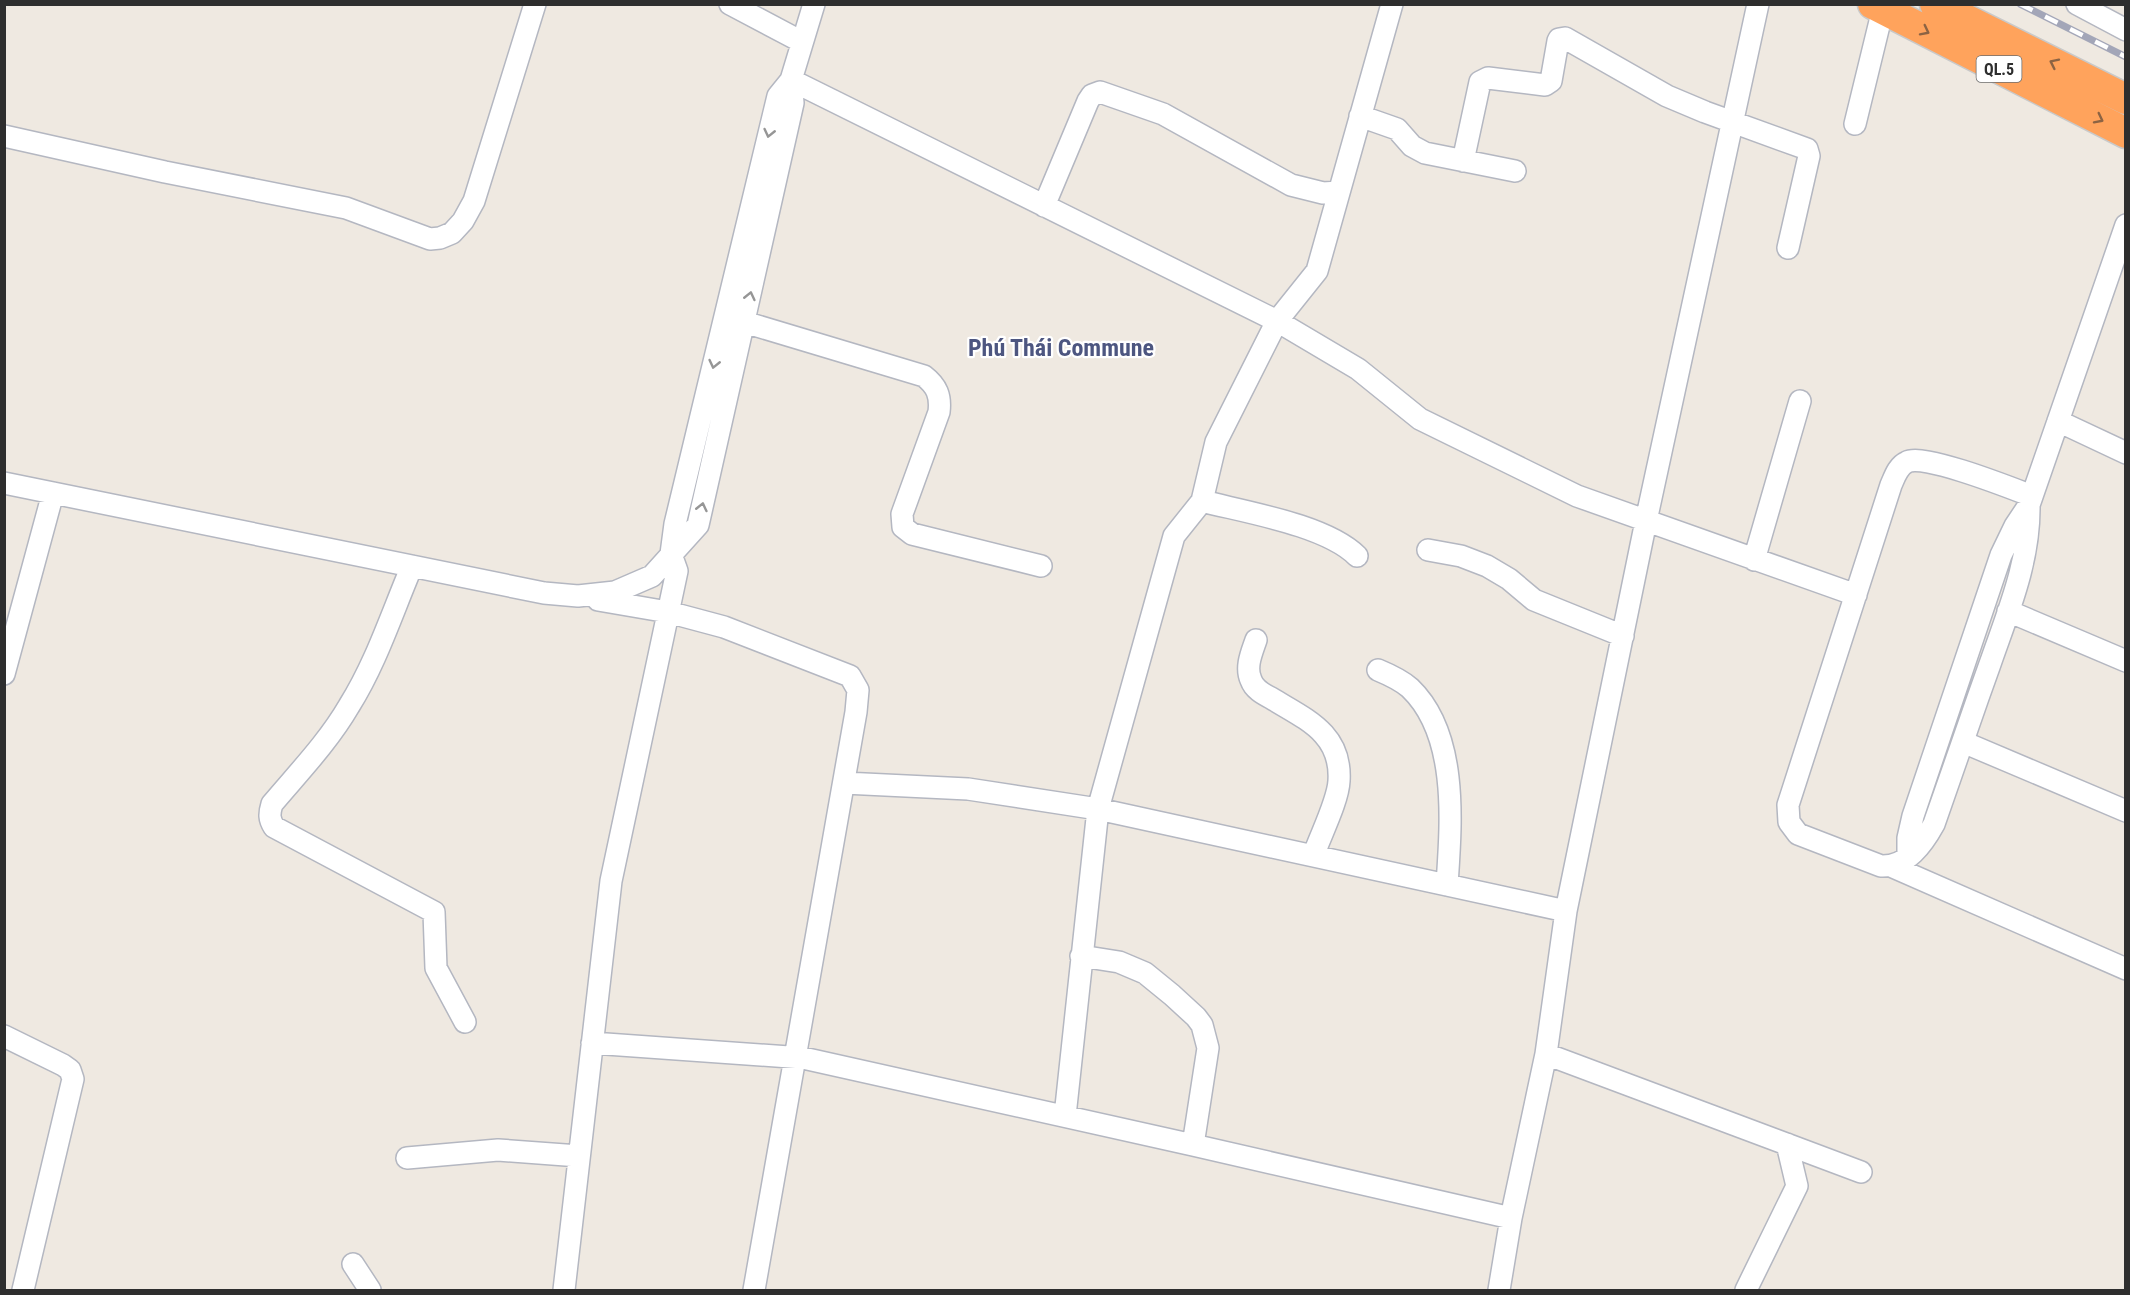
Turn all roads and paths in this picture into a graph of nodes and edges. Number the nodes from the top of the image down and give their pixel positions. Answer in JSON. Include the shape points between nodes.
{"nodes":[{"id":1,"x":535,"y":4,"type":"edge"},
{"id":2,"x":730,"y":4,"type":"edge"},
{"id":3,"x":814,"y":4,"type":"edge"},
{"id":4,"x":1392,"y":4,"type":"edge"},
{"id":5,"x":1758,"y":4,"type":"edge"},
{"id":6,"x":1935,"y":4,"type":"edge"},
{"id":7,"x":2077,"y":4,"type":"edge"},
{"id":8,"x":1878,"y":7,"type":"edge"},
{"id":9,"x":2126,"y":30,"type":"edge"},
{"id":10,"x":802,"y":42,"type":"junction"},
{"id":11,"x":791,"y":80,"type":"junction"},
{"id":12,"x":2126,"y":99,"type":"edge"},
{"id":13,"x":1360,"y":116,"type":"junction"},
{"id":14,"x":1734,"y":122,"type":"junction"},
{"id":15,"x":1854,"y":124,"type":"dead end"},
{"id":16,"x":2126,"y":133,"type":"edge"},
{"id":17,"x":4,"y":136,"type":"edge"},
{"id":18,"x":1463,"y":161,"type":"junction"},
{"id":19,"x":1515,"y":171,"type":"dead end"},
{"id":20,"x":1339,"y":192,"type":"junction"},
{"id":21,"x":1044,"y":206,"type":"junction"},
{"id":22,"x":2126,"y":225,"type":"edge"},
{"id":23,"x":1788,"y":248,"type":"dead end"},
{"id":24,"x":1277,"y":321,"type":"junction"},
{"id":25,"x":744,"y":322,"type":"junction"},
{"id":26,"x":1800,"y":401,"type":"dead end"},
{"id":27,"x":2058,"y":422,"type":"junction"},
{"id":28,"x":2126,"y":453,"type":"edge"},
{"id":29,"x":4,"y":483,"type":"edge"},
{"id":30,"x":53,"y":493,"type":"junction"},
{"id":31,"x":2031,"y":500,"type":"junction"},
{"id":32,"x":1202,"y":501,"type":"junction"},
{"id":33,"x":1646,"y":521,"type":"junction"},
{"id":34,"x":1428,"y":550,"type":"dead end"},
{"id":35,"x":671,"y":554,"type":"junction"},
{"id":36,"x":1357,"y":556,"type":"dead end"},
{"id":37,"x":1754,"y":560,"type":"junction"},
{"id":38,"x":412,"y":566,"type":"junction"},
{"id":39,"x":1041,"y":566,"type":"dead end"},
{"id":40,"x":1856,"y":595,"type":"junction"},
{"id":41,"x":578,"y":597,"type":"junction"},
{"id":42,"x":2008,"y":611,"type":"junction"},
{"id":43,"x":669,"y":612,"type":"junction"},
{"id":44,"x":1623,"y":636,"type":"junction"},
{"id":45,"x":1256,"y":640,"type":"dead end"},
{"id":46,"x":2126,"y":661,"type":"edge"},
{"id":47,"x":1378,"y":670,"type":"dead end"},
{"id":48,"x":4,"y":674,"type":"edge"},
{"id":49,"x":1963,"y":742,"type":"junction"},
{"id":50,"x":844,"y":783,"type":"junction"},
{"id":51,"x":1098,"y":809,"type":"junction"},
{"id":52,"x":2126,"y":811,"type":"edge"},
{"id":53,"x":1314,"y":854,"type":"junction"},
{"id":54,"x":1901,"y":861,"type":"junction"},
{"id":55,"x":1447,"y":885,"type":"junction"},
{"id":56,"x":1566,"y":911,"type":"junction"},
{"id":57,"x":1081,"y":956,"type":"junction"},
{"id":58,"x":2126,"y":969,"type":"edge"},
{"id":59,"x":465,"y":1022,"type":"dead end"},
{"id":60,"x":4,"y":1036,"type":"edge"},
{"id":61,"x":592,"y":1043,"type":"junction"},
{"id":62,"x":1546,"y":1054,"type":"junction"},
{"id":63,"x":795,"y":1059,"type":"junction"},
{"id":64,"x":1065,"y":1116,"type":"junction"},
{"id":65,"x":1193,"y":1144,"type":"junction"},
{"id":66,"x":1787,"y":1144,"type":"junction"},
{"id":67,"x":579,"y":1156,"type":"junction"},
{"id":68,"x":406,"y":1158,"type":"dead end"},
{"id":69,"x":1861,"y":1172,"type":"dead end"},
{"id":70,"x":1511,"y":1218,"type":"junction"},
{"id":71,"x":352,"y":1264,"type":"dead end"},
{"id":72,"x":23,"y":1290,"type":"edge"},
{"id":73,"x":369,"y":1290,"type":"edge"},
{"id":74,"x":564,"y":1290,"type":"edge"},
{"id":75,"x":758,"y":1290,"type":"edge"},
{"id":76,"x":1499,"y":1290,"type":"edge"},
{"id":77,"x":1746,"y":1290,"type":"edge"}],
"edges":[{"from":1,"to":17,"type":"street","via":[[474,201],[452,233],[440,238],[411,233],[346,208]]},
{"from":2,"to":10,"type":"street"},
{"from":3,"to":10,"type":"street"},
{"from":4,"to":13,"type":"street"},
{"from":5,"to":14,"type":"street"},
{"from":12,"to":6,"type":"highway","number":"QL.5","one_way":true},
{"from":7,"to":9,"type":"street"},
{"from":8,"to":15,"type":"street"},
{"from":8,"to":16,"type":"highway","number":"QL.5","one_way":true},
{"from":10,"to":11,"type":"street"},
{"from":11,"to":21,"type":"street"},
{"from":25,"to":11,"type":"street","one_way":true,"via":[[793,103]]},
{"from":11,"to":35,"type":"street","one_way":true,"via":[[778,96]]},
{"from":13,"to":18,"type":"street","via":[[1397,129],[1418,150]]},
{"from":13,"to":20,"type":"street"},
{"from":14,"to":18,"type":"street","via":[[1667,96],[1562,38],[1558,41],[1549,83],[1488,78],[1480,82]]},
{"from":14,"to":23,"type":"street","via":[[1809,152]]},
{"from":14,"to":33,"type":"street"},
{"from":18,"to":19,"type":"street"},
{"from":20,"to":21,"type":"street","via":[[1291,185],[1163,114],[1100,92],[1088,101]]},
{"from":20,"to":24,"type":"street","via":[[1317,271]]},
{"from":21,"to":24,"type":"street"},
{"from":22,"to":27,"type":"street"},
{"from":24,"to":32,"type":"street","via":[[1216,442]]},
{"from":24,"to":33,"type":"street","via":[[1358,369],[1420,419],[1577,496]]},
{"from":35,"to":25,"type":"street","one_way":true,"via":[[698,525]]},
{"from":25,"to":39,"type":"street","via":[[924,376],[933,383],[939,393],[939,412],[902,514],[903,527],[912,534]]},
{"from":26,"to":37,"type":"street"},
{"from":27,"to":28,"type":"street"},
{"from":27,"to":31,"type":"street"},
{"from":29,"to":30,"type":"street"},
{"from":30,"to":38,"type":"street"},
{"from":30,"to":48,"type":"street"},
{"from":31,"to":40,"type":"street","via":[[1933,462],[1909,460],[1901,465],[1892,484]]},
{"from":31,"to":42,"type":"street","via":[[2025,552]]},
{"from":31,"to":54,"type":"street","via":[[2015,526],[1987,593],[1912,816]]},
{"from":32,"to":36,"type":"street","via":[[1323,533]]},
{"from":32,"to":51,"type":"street","via":[[1174,536]]},
{"from":33,"to":37,"type":"street"},
{"from":33,"to":44,"type":"street"},
{"from":34,"to":44,"type":"street","via":[[1487,566],[1534,600]]},
{"from":35,"to":41,"type":"street","via":[[652,576],[615,592]]},
{"from":35,"to":43,"type":"street","via":[[677,571]]},
{"from":37,"to":40,"type":"street"},
{"from":38,"to":41,"type":"street"},
{"from":38,"to":59,"type":"street","via":[[350,704],[333,732],[272,804],[269,813],[274,827],[434,912],[436,968]]},
{"from":40,"to":54,"type":"street","via":[[1787,813],[1798,834],[1881,866]]},
{"from":41,"to":43,"type":"street"},
{"from":42,"to":46,"type":"street"},
{"from":42,"to":49,"type":"street"},
{"from":43,"to":50,"type":"street","via":[[724,627],[850,676],[858,690]]},
{"from":43,"to":61,"type":"street","via":[[611,881]]},
{"from":44,"to":56,"type":"street"},
{"from":45,"to":53,"type":"street","via":[[1250,660],[1251,682],[1319,728],[1334,750],[1338,792]]},
{"from":47,"to":55,"type":"street","via":[[1410,688],[1425,706],[1439,737],[1449,802]]},
{"from":49,"to":52,"type":"street"},
{"from":49,"to":54,"type":"street","via":[[1934,824],[1923,844]]},
{"from":50,"to":51,"type":"street","via":[[968,789]]},
{"from":50,"to":63,"type":"street"},
{"from":51,"to":53,"type":"street"},
{"from":51,"to":57,"type":"street"},
{"from":53,"to":55,"type":"street"},
{"from":54,"to":58,"type":"street"},
{"from":55,"to":56,"type":"street"},
{"from":56,"to":62,"type":"street"},
{"from":57,"to":64,"type":"street"},
{"from":57,"to":65,"type":"street","via":[[1119,962],[1145,973],[1202,1025],[1208,1048]]},
{"from":60,"to":72,"type":"street","via":[[63,1065],[73,1079]]},
{"from":61,"to":63,"type":"street"},
{"from":61,"to":67,"type":"street"},
{"from":62,"to":66,"type":"street"},
{"from":62,"to":70,"type":"street"},
{"from":63,"to":64,"type":"street"},
{"from":63,"to":75,"type":"street"},
{"from":64,"to":65,"type":"street"},
{"from":65,"to":70,"type":"street"},
{"from":66,"to":69,"type":"street"},
{"from":66,"to":77,"type":"street","via":[[1797,1186]]},
{"from":67,"to":68,"type":"street","via":[[498,1150]]},
{"from":67,"to":74,"type":"street"},
{"from":70,"to":76,"type":"street"},
{"from":71,"to":73,"type":"street"}]}
